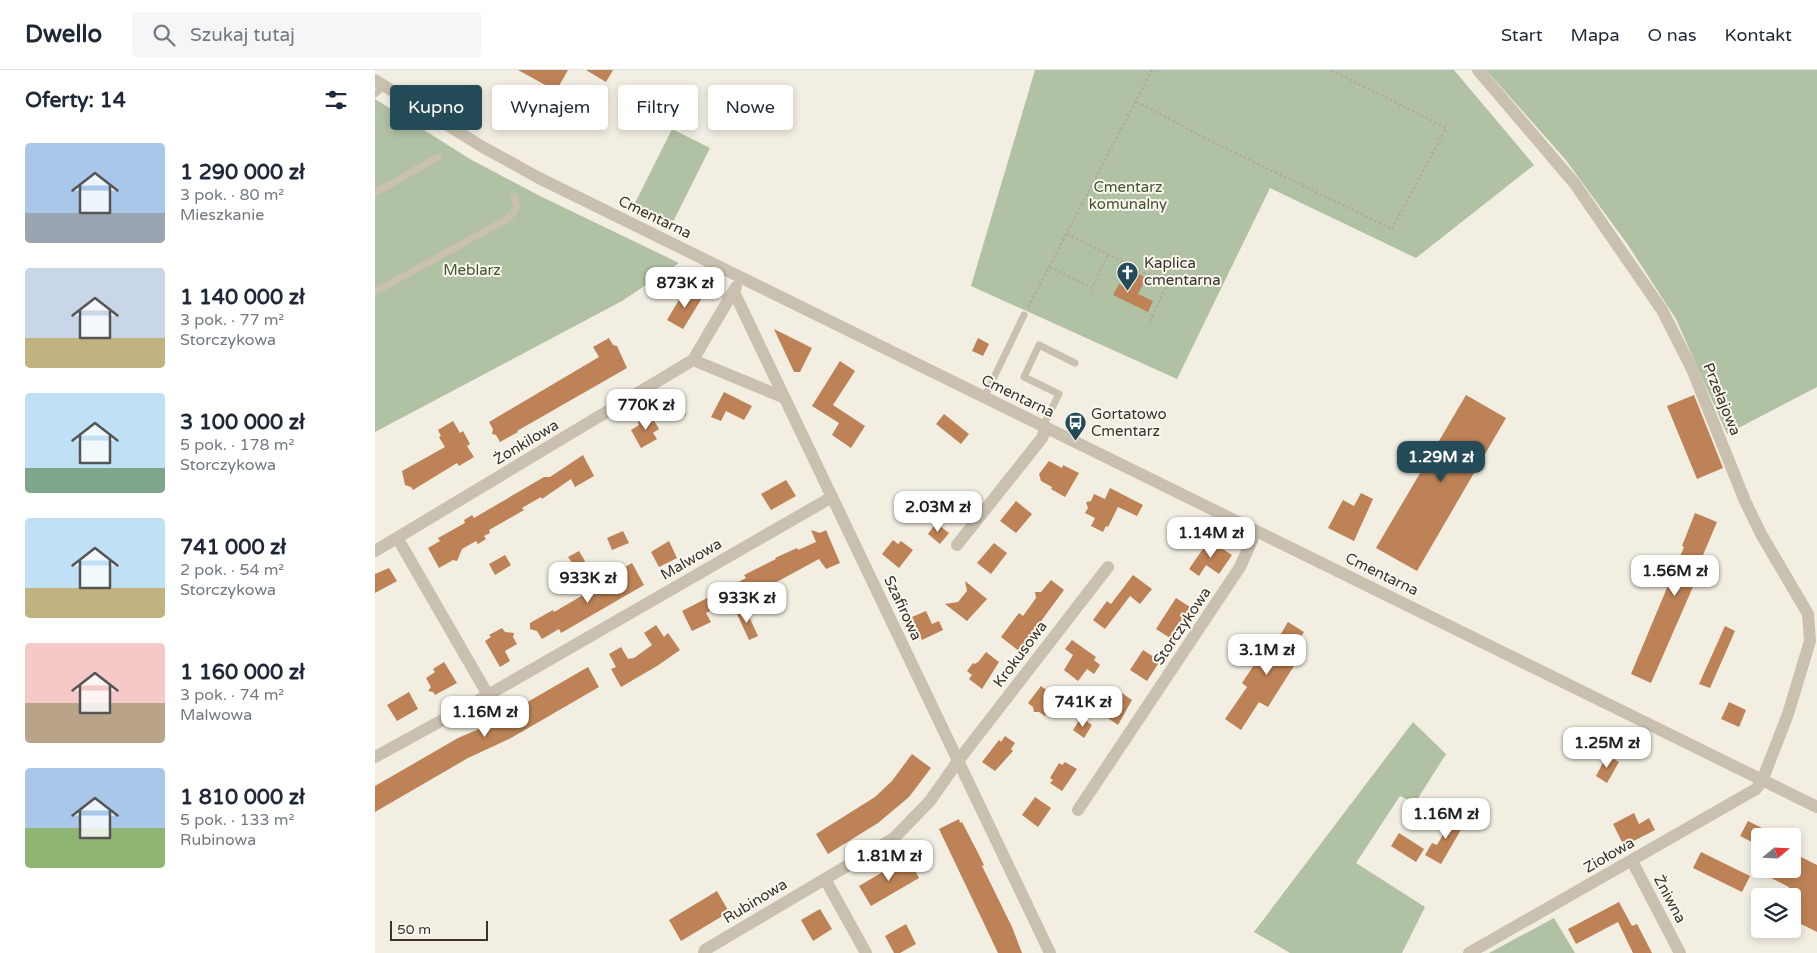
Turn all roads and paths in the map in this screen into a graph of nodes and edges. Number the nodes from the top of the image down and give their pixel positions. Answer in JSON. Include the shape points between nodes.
{"nodes":[{"id":1,"x":1153,"y":70,"type":"edge"},
{"id":2,"x":1331,"y":70,"type":"edge"},
{"id":3,"x":1478,"y":70,"type":"edge"},
{"id":4,"x":378,"y":87,"type":"edge"},
{"id":5,"x":1137,"y":102,"type":"junction"},
{"id":6,"x":438,"y":156,"type":"dead end"},
{"id":7,"x":375,"y":193,"type":"edge"},
{"id":8,"x":514,"y":197,"type":"dead end"},
{"id":9,"x":1067,"y":234,"type":"junction"},
{"id":10,"x":1108,"y":255,"type":"junction"},
{"id":11,"x":1050,"y":267,"type":"junction"},
{"id":12,"x":740,"y":277,"type":"junction"},
{"id":13,"x":375,"y":292,"type":"edge"},
{"id":14,"x":734,"y":292,"type":"junction"},
{"id":15,"x":1024,"y":315,"type":"joint"},
{"id":16,"x":1149,"y":324,"type":"dead end"},
{"id":17,"x":693,"y":360,"type":"junction"},
{"id":18,"x":1075,"y":363,"type":"dead end"},
{"id":19,"x":785,"y":398,"type":"junction"},
{"id":20,"x":984,"y":398,"type":"junction"},
{"id":21,"x":1045,"y":427,"type":"junction"},
{"id":22,"x":832,"y":497,"type":"junction"},
{"id":23,"x":1256,"y":531,"type":"junction"},
{"id":24,"x":398,"y":539,"type":"junction"},
{"id":25,"x":957,"y":546,"type":"dead end"},
{"id":26,"x":375,"y":551,"type":"edge"},
{"id":27,"x":1107,"y":566,"type":"dead end"},
{"id":28,"x":488,"y":695,"type":"junction"},
{"id":29,"x":375,"y":757,"type":"edge"},
{"id":30,"x":958,"y":761,"type":"junction"},
{"id":31,"x":1762,"y":781,"type":"junction"},
{"id":32,"x":1817,"y":807,"type":"edge"},
{"id":33,"x":1078,"y":810,"type":"dead end"},
{"id":34,"x":1632,"y":861,"type":"junction"},
{"id":35,"x":825,"y":879,"type":"junction"},
{"id":36,"x":704,"y":953,"type":"edge"},
{"id":37,"x":866,"y":953,"type":"edge"},
{"id":38,"x":1050,"y":953,"type":"edge"},
{"id":39,"x":1469,"y":953,"type":"edge"},
{"id":40,"x":1680,"y":953,"type":"edge"}],
"edges":[{"from":1,"to":5,"type":"path"},
{"from":2,"to":5,"type":"path","via":[[1445,128],[1392,229]]},
{"from":3,"to":31,"type":"street","name":"Przełajowa","via":[[1575,184],[1662,310],[1692,369],[1745,501],[1808,614],[1810,640],[1788,714]]},
{"from":4,"to":12,"type":"street","name":"Cmentarna","via":[[539,178]]},
{"from":5,"to":9,"type":"path"},
{"from":6,"to":7,"type":"lane"},
{"from":8,"to":13,"type":"lane","via":[[517,206],[507,219]]},
{"from":9,"to":10,"type":"path"},
{"from":9,"to":11,"type":"path"},
{"from":10,"to":11,"type":"path","via":[[1092,288]]},
{"from":10,"to":16,"type":"path","via":[[1167,284]]},
{"from":11,"to":15,"type":"path"},
{"from":12,"to":14,"type":"street"},
{"from":12,"to":20,"type":"street","name":"Cmentarna"},
{"from":14,"to":17,"type":"street","name":"Żonkilowa"},
{"from":14,"to":19,"type":"street","name":"Szafirowa"},
{"from":15,"to":20,"type":"lane"},
{"from":17,"to":19,"type":"street"},
{"from":17,"to":24,"type":"street","name":"Żonkilowa"},
{"from":18,"to":21,"type":"lane","via":[[1039,345],[1023,377],[1059,394]]},
{"from":19,"to":22,"type":"street","name":"Szafirowa"},
{"from":20,"to":21,"type":"street","name":"Cmentarna"},
{"from":21,"to":23,"type":"street","name":"Cmentarna"},
{"from":21,"to":25,"type":"street","via":[[1042,438]]},
{"from":22,"to":28,"type":"street","name":"Malwowa"},
{"from":22,"to":30,"type":"street","name":"Szafirowa"},
{"from":23,"to":31,"type":"street","name":"Cmentarna"},
{"from":23,"to":33,"type":"street","name":"Storczykowa","via":[[1240,567]]},
{"from":24,"to":26,"type":"street","name":"Żonkilowa"},
{"from":24,"to":28,"type":"street"},
{"from":27,"to":30,"type":"street","name":"Krokusowa"},
{"from":28,"to":29,"type":"street","name":"Malwowa"},
{"from":30,"to":35,"type":"street","name":"Rubinowa","via":[[931,801],[894,838]]},
{"from":30,"to":38,"type":"street","name":"Szafirowa"},
{"from":31,"to":32,"type":"street","name":"Cmentarna"},
{"from":31,"to":34,"type":"street","name":"Ziołowa","via":[[1756,789]]},
{"from":34,"to":39,"type":"street","name":"Ziołowa"},
{"from":34,"to":40,"type":"street","name":"Żniwna"},
{"from":35,"to":36,"type":"street","name":"Rubinowa"},
{"from":35,"to":37,"type":"street"}]}
